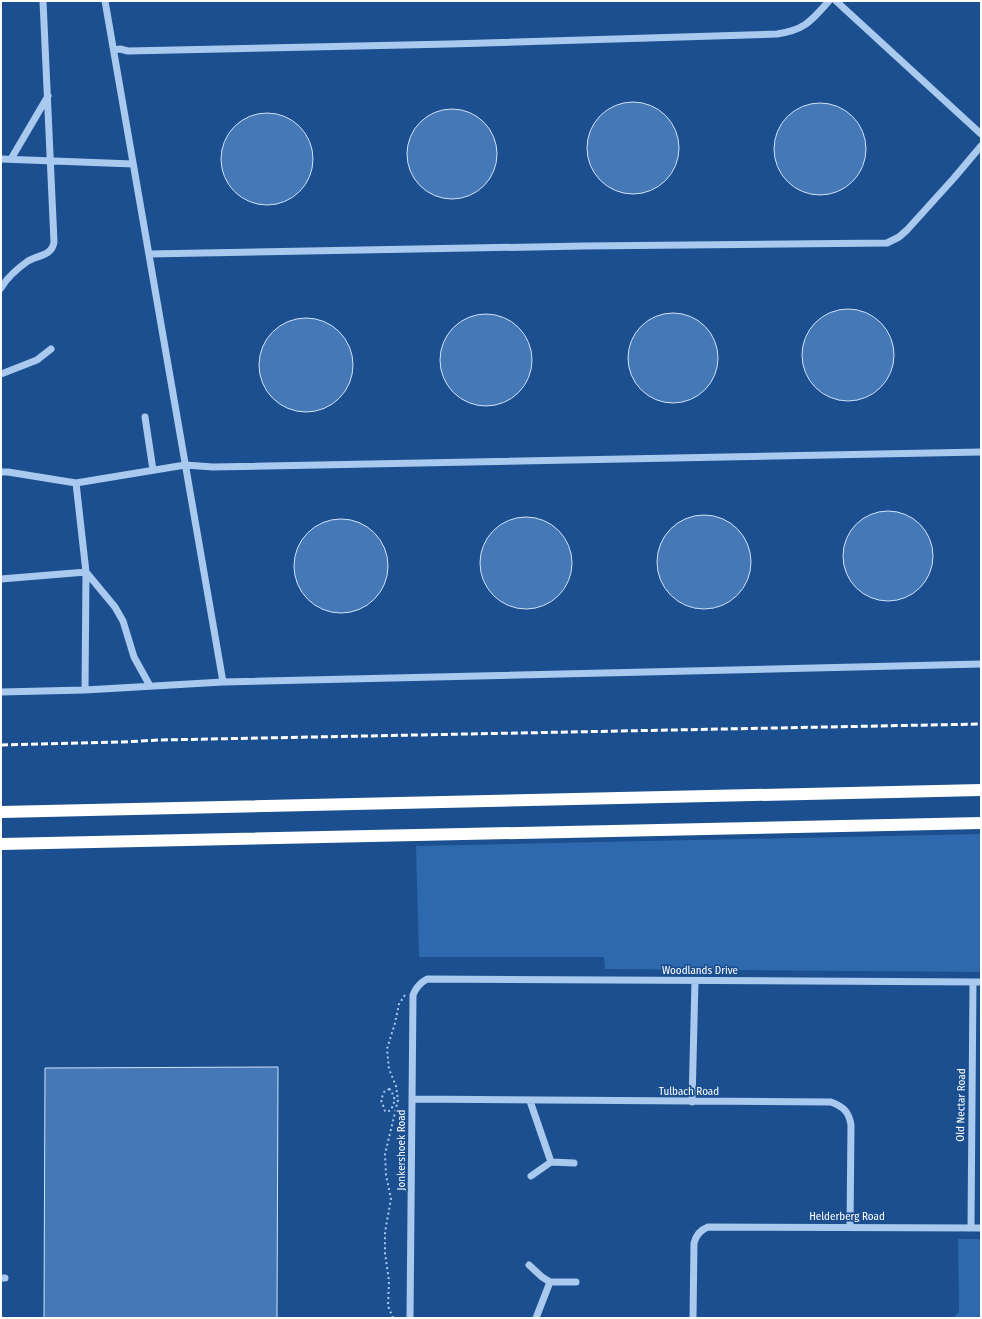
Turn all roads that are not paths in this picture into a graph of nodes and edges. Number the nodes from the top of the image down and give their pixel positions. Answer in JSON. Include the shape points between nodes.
{"nodes":[{"id":1,"x":43,"y":1,"type":"edge"},
{"id":2,"x":105,"y":1,"type":"edge"},
{"id":3,"x":829,"y":1,"type":"edge"},
{"id":4,"x":836,"y":1,"type":"edge"},
{"id":5,"x":114,"y":50,"type":"junction"},
{"id":6,"x":48,"y":96,"type":"junction"},
{"id":7,"x":981,"y":134,"type":"edge"},
{"id":8,"x":981,"y":146,"type":"edge"},
{"id":9,"x":1,"y":159,"type":"edge"},
{"id":10,"x":11,"y":160,"type":"junction"},
{"id":11,"x":51,"y":161,"type":"junction"},
{"id":12,"x":133,"y":164,"type":"junction"},
{"id":13,"x":149,"y":254,"type":"junction"},
{"id":14,"x":1,"y":288,"type":"edge"},
{"id":15,"x":51,"y":349,"type":"dead end"},
{"id":16,"x":1,"y":374,"type":"edge"},
{"id":17,"x":144,"y":417,"type":"dead end"},
{"id":18,"x":981,"y":452,"type":"edge"},
{"id":19,"x":184,"y":465,"type":"junction"},
{"id":20,"x":153,"y":470,"type":"junction"},
{"id":21,"x":1,"y":472,"type":"edge"},
{"id":22,"x":76,"y":483,"type":"junction"},
{"id":23,"x":86,"y":572,"type":"junction"},
{"id":24,"x":1,"y":579,"type":"edge"},
{"id":25,"x":981,"y":664,"type":"edge"},
{"id":26,"x":223,"y":682,"type":"junction"},
{"id":27,"x":150,"y":686,"type":"junction"},
{"id":28,"x":85,"y":690,"type":"junction"},
{"id":29,"x":1,"y":692,"type":"edge"},
{"id":30,"x":981,"y":790,"type":"edge"},
{"id":31,"x":1,"y":812,"type":"edge"},
{"id":32,"x":981,"y":823,"type":"edge"},
{"id":33,"x":1,"y":844,"type":"edge"},
{"id":34,"x":695,"y":981,"type":"junction"},
{"id":35,"x":973,"y":982,"type":"junction"},
{"id":36,"x":981,"y":982,"type":"edge"},
{"id":37,"x":420,"y":983,"type":"joint"},
{"id":38,"x":412,"y":1099,"type":"junction"},
{"id":39,"x":530,"y":1101,"type":"junction"},
{"id":40,"x":692,"y":1102,"type":"junction"},
{"id":41,"x":551,"y":1162,"type":"junction"},
{"id":42,"x":574,"y":1163,"type":"dead end"},
{"id":43,"x":531,"y":1176,"type":"dead end"},
{"id":44,"x":850,"y":1227,"type":"junction"},
{"id":45,"x":970,"y":1228,"type":"junction"},
{"id":46,"x":981,"y":1228,"type":"edge"},
{"id":47,"x":529,"y":1265,"type":"dead end"},
{"id":48,"x":550,"y":1282,"type":"junction"},
{"id":49,"x":576,"y":1282,"type":"dead end"},
{"id":50,"x":410,"y":1318,"type":"edge"},
{"id":51,"x":536,"y":1318,"type":"edge"},
{"id":52,"x":693,"y":1318,"type":"edge"}],
"edges":[{"from":1,"to":6,"type":"street"},
{"from":2,"to":5,"type":"street"},
{"from":3,"to":5,"type":"street","via":[[800,29],[777,34]]},
{"from":4,"to":7,"type":"street"},
{"from":5,"to":12,"type":"street"},
{"from":6,"to":10,"type":"street"},
{"from":6,"to":11,"type":"street"},
{"from":8,"to":13,"type":"street","via":[[907,230],[900,237],[887,242]]},
{"from":9,"to":10,"type":"street"},
{"from":10,"to":11,"type":"street"},
{"from":11,"to":12,"type":"street"},
{"from":11,"to":14,"type":"street","via":[[54,247],[23,265]]},
{"from":12,"to":13,"type":"street"},
{"from":13,"to":19,"type":"street"},
{"from":15,"to":16,"type":"street","via":[[37,360]]},
{"from":17,"to":20,"type":"street"},
{"from":18,"to":19,"type":"street","via":[[213,467]]},
{"from":19,"to":20,"type":"street"},
{"from":19,"to":26,"type":"street"},
{"from":20,"to":22,"type":"street"},
{"from":21,"to":22,"type":"street"},
{"from":22,"to":23,"type":"street"},
{"from":23,"to":24,"type":"street"},
{"from":23,"to":27,"type":"street","via":[[115,607],[123,621],[134,657]]},
{"from":23,"to":28,"type":"street"},
{"from":25,"to":26,"type":"street"},
{"from":26,"to":27,"type":"street"},
{"from":27,"to":28,"type":"street"},
{"from":28,"to":29,"type":"street"},
{"from":30,"to":31,"type":"highway"},
{"from":32,"to":33,"type":"highway"},
{"from":34,"to":35,"type":"street","name":"Woodlands Drive"},
{"from":34,"to":37,"type":"street","name":"Woodlands Drive","via":[[436,978]]},
{"from":34,"to":40,"type":"street"},
{"from":35,"to":36,"type":"street","name":"Woodlands Drive"},
{"from":35,"to":45,"type":"street","name":"Old Nectar Road"},
{"from":37,"to":38,"type":"street","name":"Jonkershoek Road","via":[[413,995]]},
{"from":38,"to":39,"type":"street","name":"Tulbach Road"},
{"from":38,"to":50,"type":"street","name":"Jonkershoek Road"},
{"from":39,"to":40,"type":"street","name":"Tulbach Road"},
{"from":39,"to":41,"type":"street"},
{"from":40,"to":44,"type":"street","name":"Tulbach Road","via":[[831,1102],[842,1107],[849,1116],[851,1125]]},
{"from":41,"to":42,"type":"street"},
{"from":41,"to":43,"type":"street"},
{"from":44,"to":45,"type":"street","name":"Helderberg Road"},
{"from":44,"to":52,"type":"street","name":"Helderberg Road","via":[[704,1228],[694,1243]]},
{"from":45,"to":46,"type":"street","name":"Helderberg Road"},
{"from":47,"to":48,"type":"street"},
{"from":48,"to":49,"type":"street"},
{"from":48,"to":51,"type":"street"}]}
